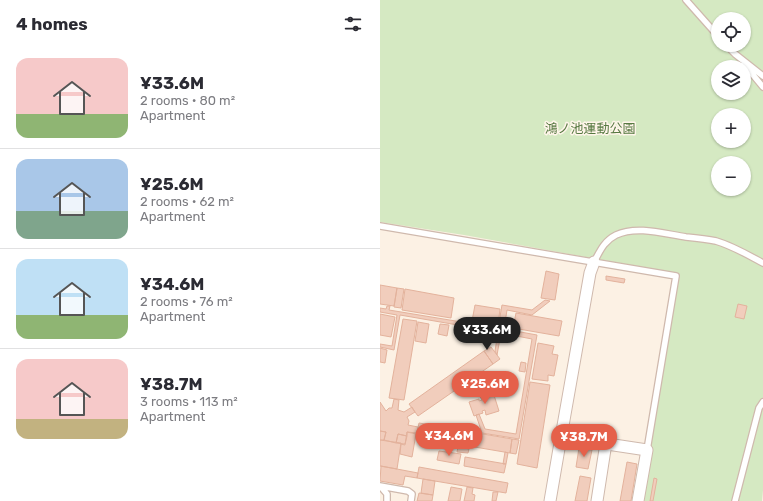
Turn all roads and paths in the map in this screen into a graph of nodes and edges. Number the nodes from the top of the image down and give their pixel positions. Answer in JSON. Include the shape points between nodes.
{"nodes":[{"id":1,"x":686,"y":0,"type":"edge"},
{"id":2,"x":711,"y":28,"type":"edge"},
{"id":3,"x":735,"y":54,"type":"joint"},
{"id":4,"x":763,"y":76,"type":"edge"},
{"id":5,"x":763,"y":87,"type":"edge"},
{"id":6,"x":380,"y":226,"type":"edge"},
{"id":7,"x":594,"y":262,"type":"junction"},
{"id":8,"x":763,"y":263,"type":"edge"},
{"id":9,"x":763,"y":402,"type":"edge"},
{"id":10,"x":561,"y":437,"type":"junction"},
{"id":11,"x":606,"y":443,"type":"junction"},
{"id":12,"x":647,"y":450,"type":"junction"},
{"id":13,"x":380,"y":487,"type":"edge"},
{"id":14,"x":387,"y":501,"type":"edge"},
{"id":15,"x":411,"y":501,"type":"edge"},
{"id":16,"x":550,"y":501,"type":"edge"},
{"id":17,"x":597,"y":501,"type":"edge"},
{"id":18,"x":638,"y":501,"type":"edge"},
{"id":19,"x":735,"y":501,"type":"edge"}],
"edges":[{"from":1,"to":2,"type":"lane"},
{"from":3,"to":4,"type":"lane"},
{"from":3,"to":5,"type":"lane"},
{"from":6,"to":7,"type":"lane"},
{"from":7,"to":8,"type":"lane","via":[[604,243],[609,239],[628,231],[646,231],[715,241]]},
{"from":7,"to":10,"type":"street"},
{"from":7,"to":12,"type":"lane","via":[[676,276]]},
{"from":9,"to":19,"type":"lane","via":[[759,408]]},
{"from":10,"to":11,"type":"street"},
{"from":10,"to":16,"type":"street"},
{"from":11,"to":12,"type":"street"},
{"from":11,"to":17,"type":"street"},
{"from":12,"to":18,"type":"street"},
{"from":13,"to":14,"type":"lane","via":[[387,494]]},
{"from":13,"to":15,"type":"lane","via":[[408,491],[412,494]]}]}
